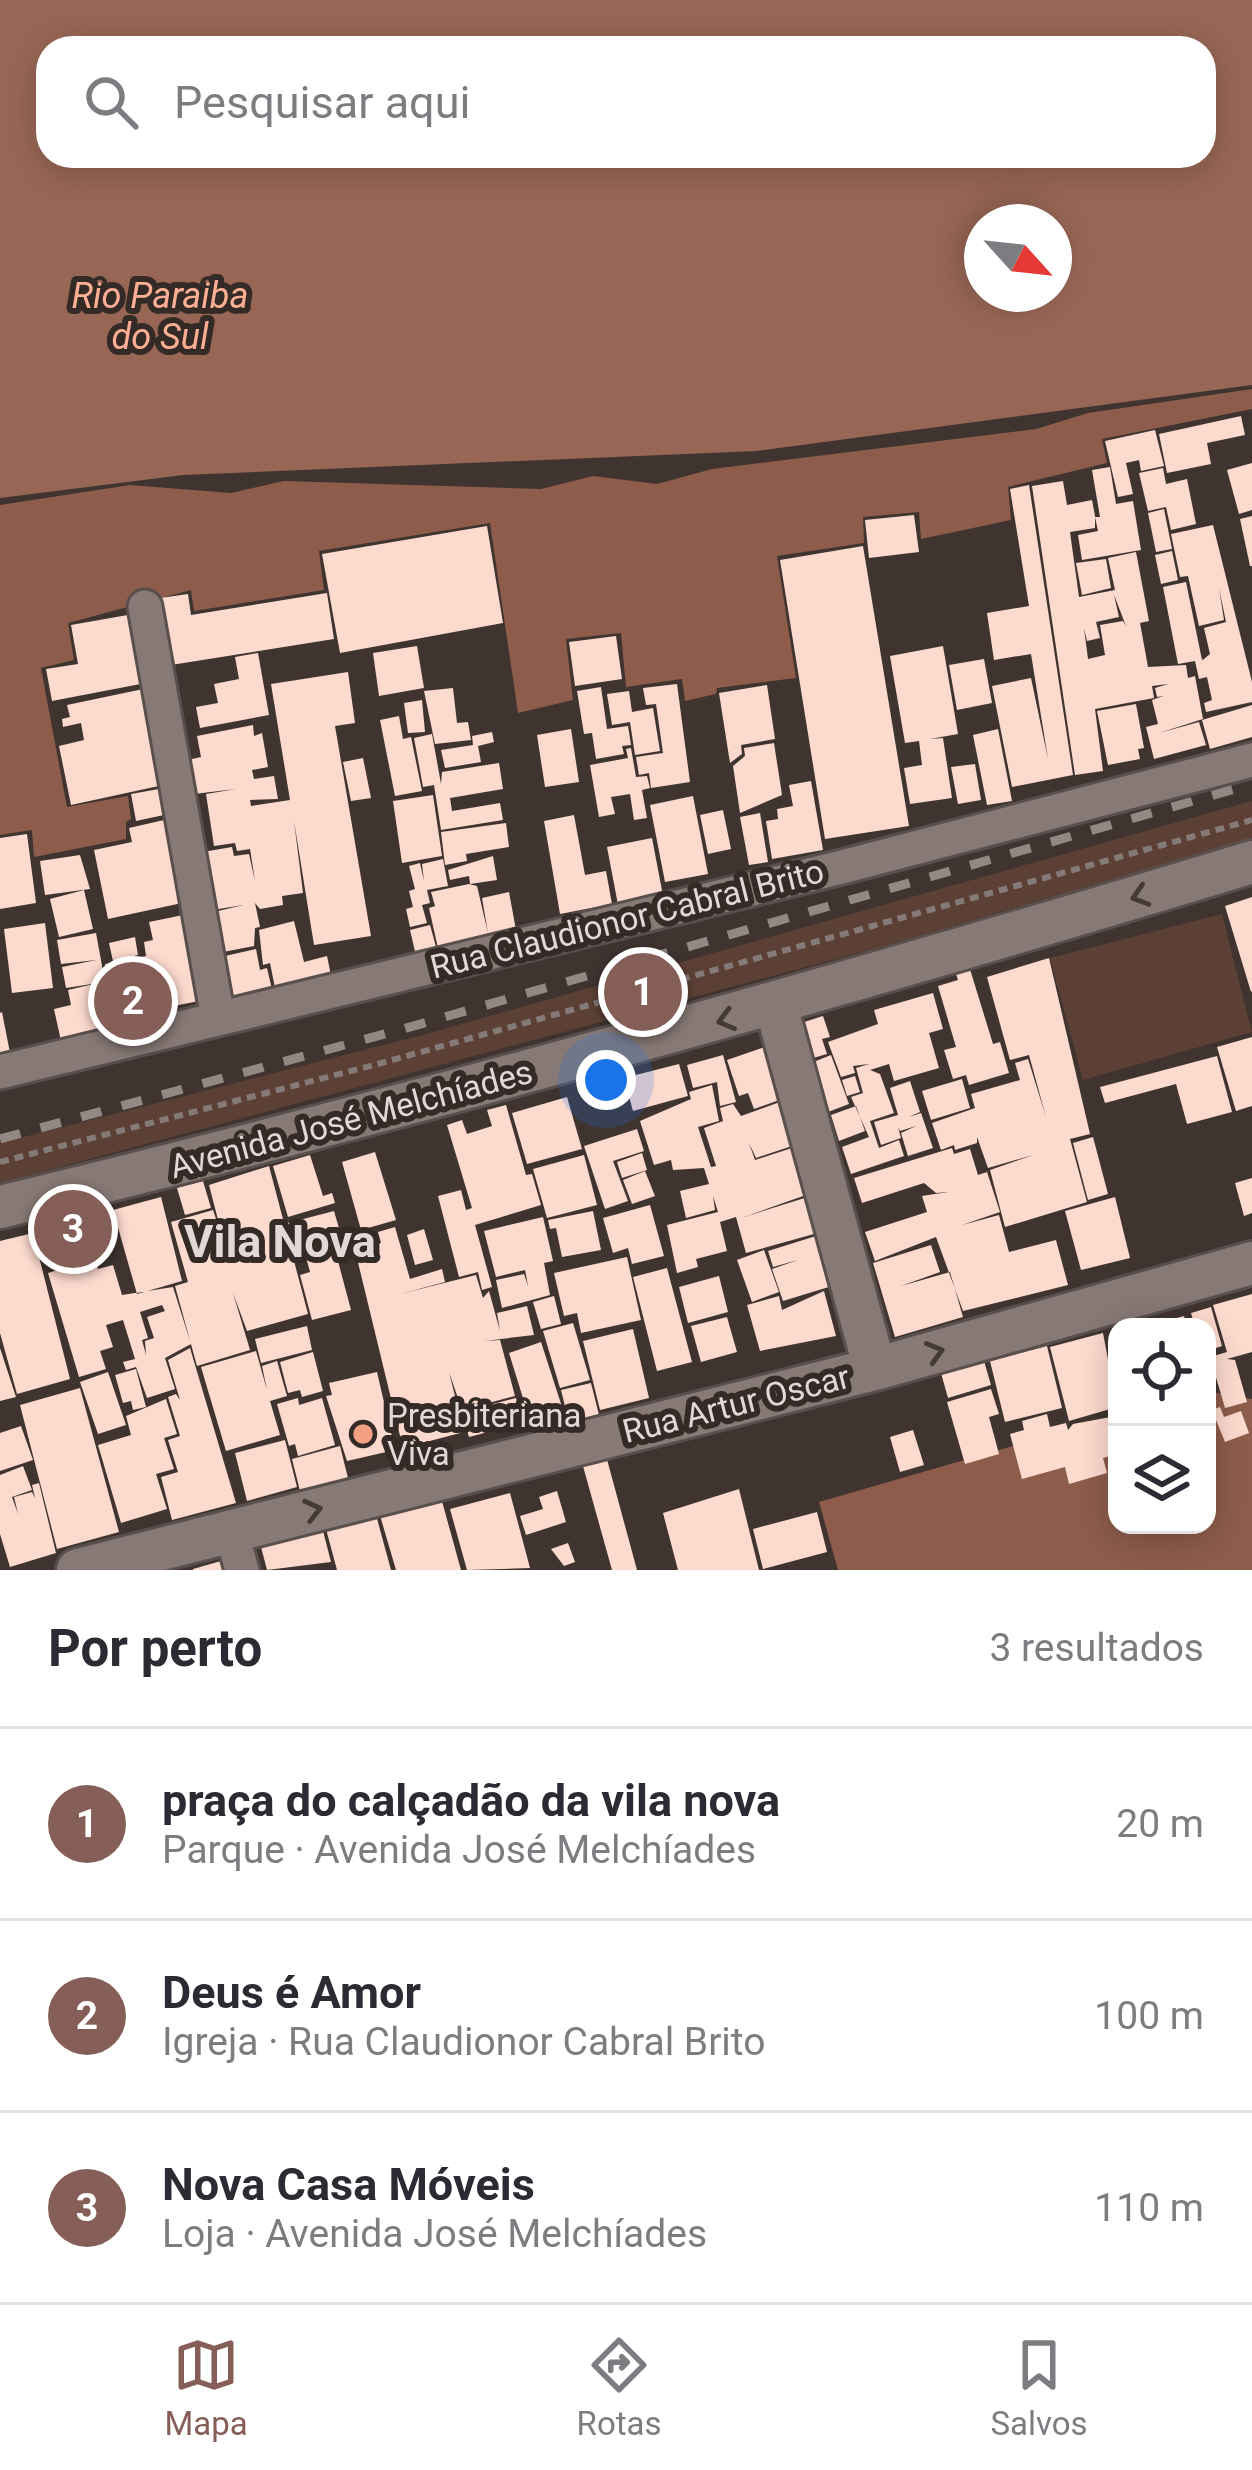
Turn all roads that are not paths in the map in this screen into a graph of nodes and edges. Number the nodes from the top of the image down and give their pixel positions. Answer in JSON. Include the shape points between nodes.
{"nodes":[{"id":1,"x":145,"y":607,"type":"dead end"},
{"id":2,"x":1252,"y":760,"type":"edge"},
{"id":3,"x":1252,"y":862,"type":"edge"},
{"id":4,"x":776,"y":1006,"type":"junction"},
{"id":5,"x":218,"y":1018,"type":"junction"},
{"id":6,"x":0,"y":1072,"type":"edge"},
{"id":7,"x":0,"y":1207,"type":"edge"},
{"id":8,"x":1252,"y":1263,"type":"edge"},
{"id":9,"x":875,"y":1370,"type":"junction"},
{"id":10,"x":236,"y":1550,"type":"edge"},
{"id":11,"x":78,"y":1570,"type":"edge"}],
"edges":[{"from":1,"to":5,"type":"street"},
{"from":2,"to":5,"type":"street","name":"Rua Claudionor Cabral Brito"},
{"from":3,"to":4,"type":"street","name":"Avenida José Melchíades","one_way":true},
{"from":4,"to":7,"type":"street","name":"Avenida José Melchíades","one_way":true},
{"from":4,"to":9,"type":"street"},
{"from":5,"to":6,"type":"street","name":"Rua Claudionor Cabral Brito"},
{"from":9,"to":8,"type":"street","name":"Rua Artur Oscar","one_way":true},
{"from":10,"to":9,"type":"street","name":"Rua Artur Oscar","one_way":true},
{"from":10,"to":11,"type":"street","name":"Rua Artur Oscar"}]}
